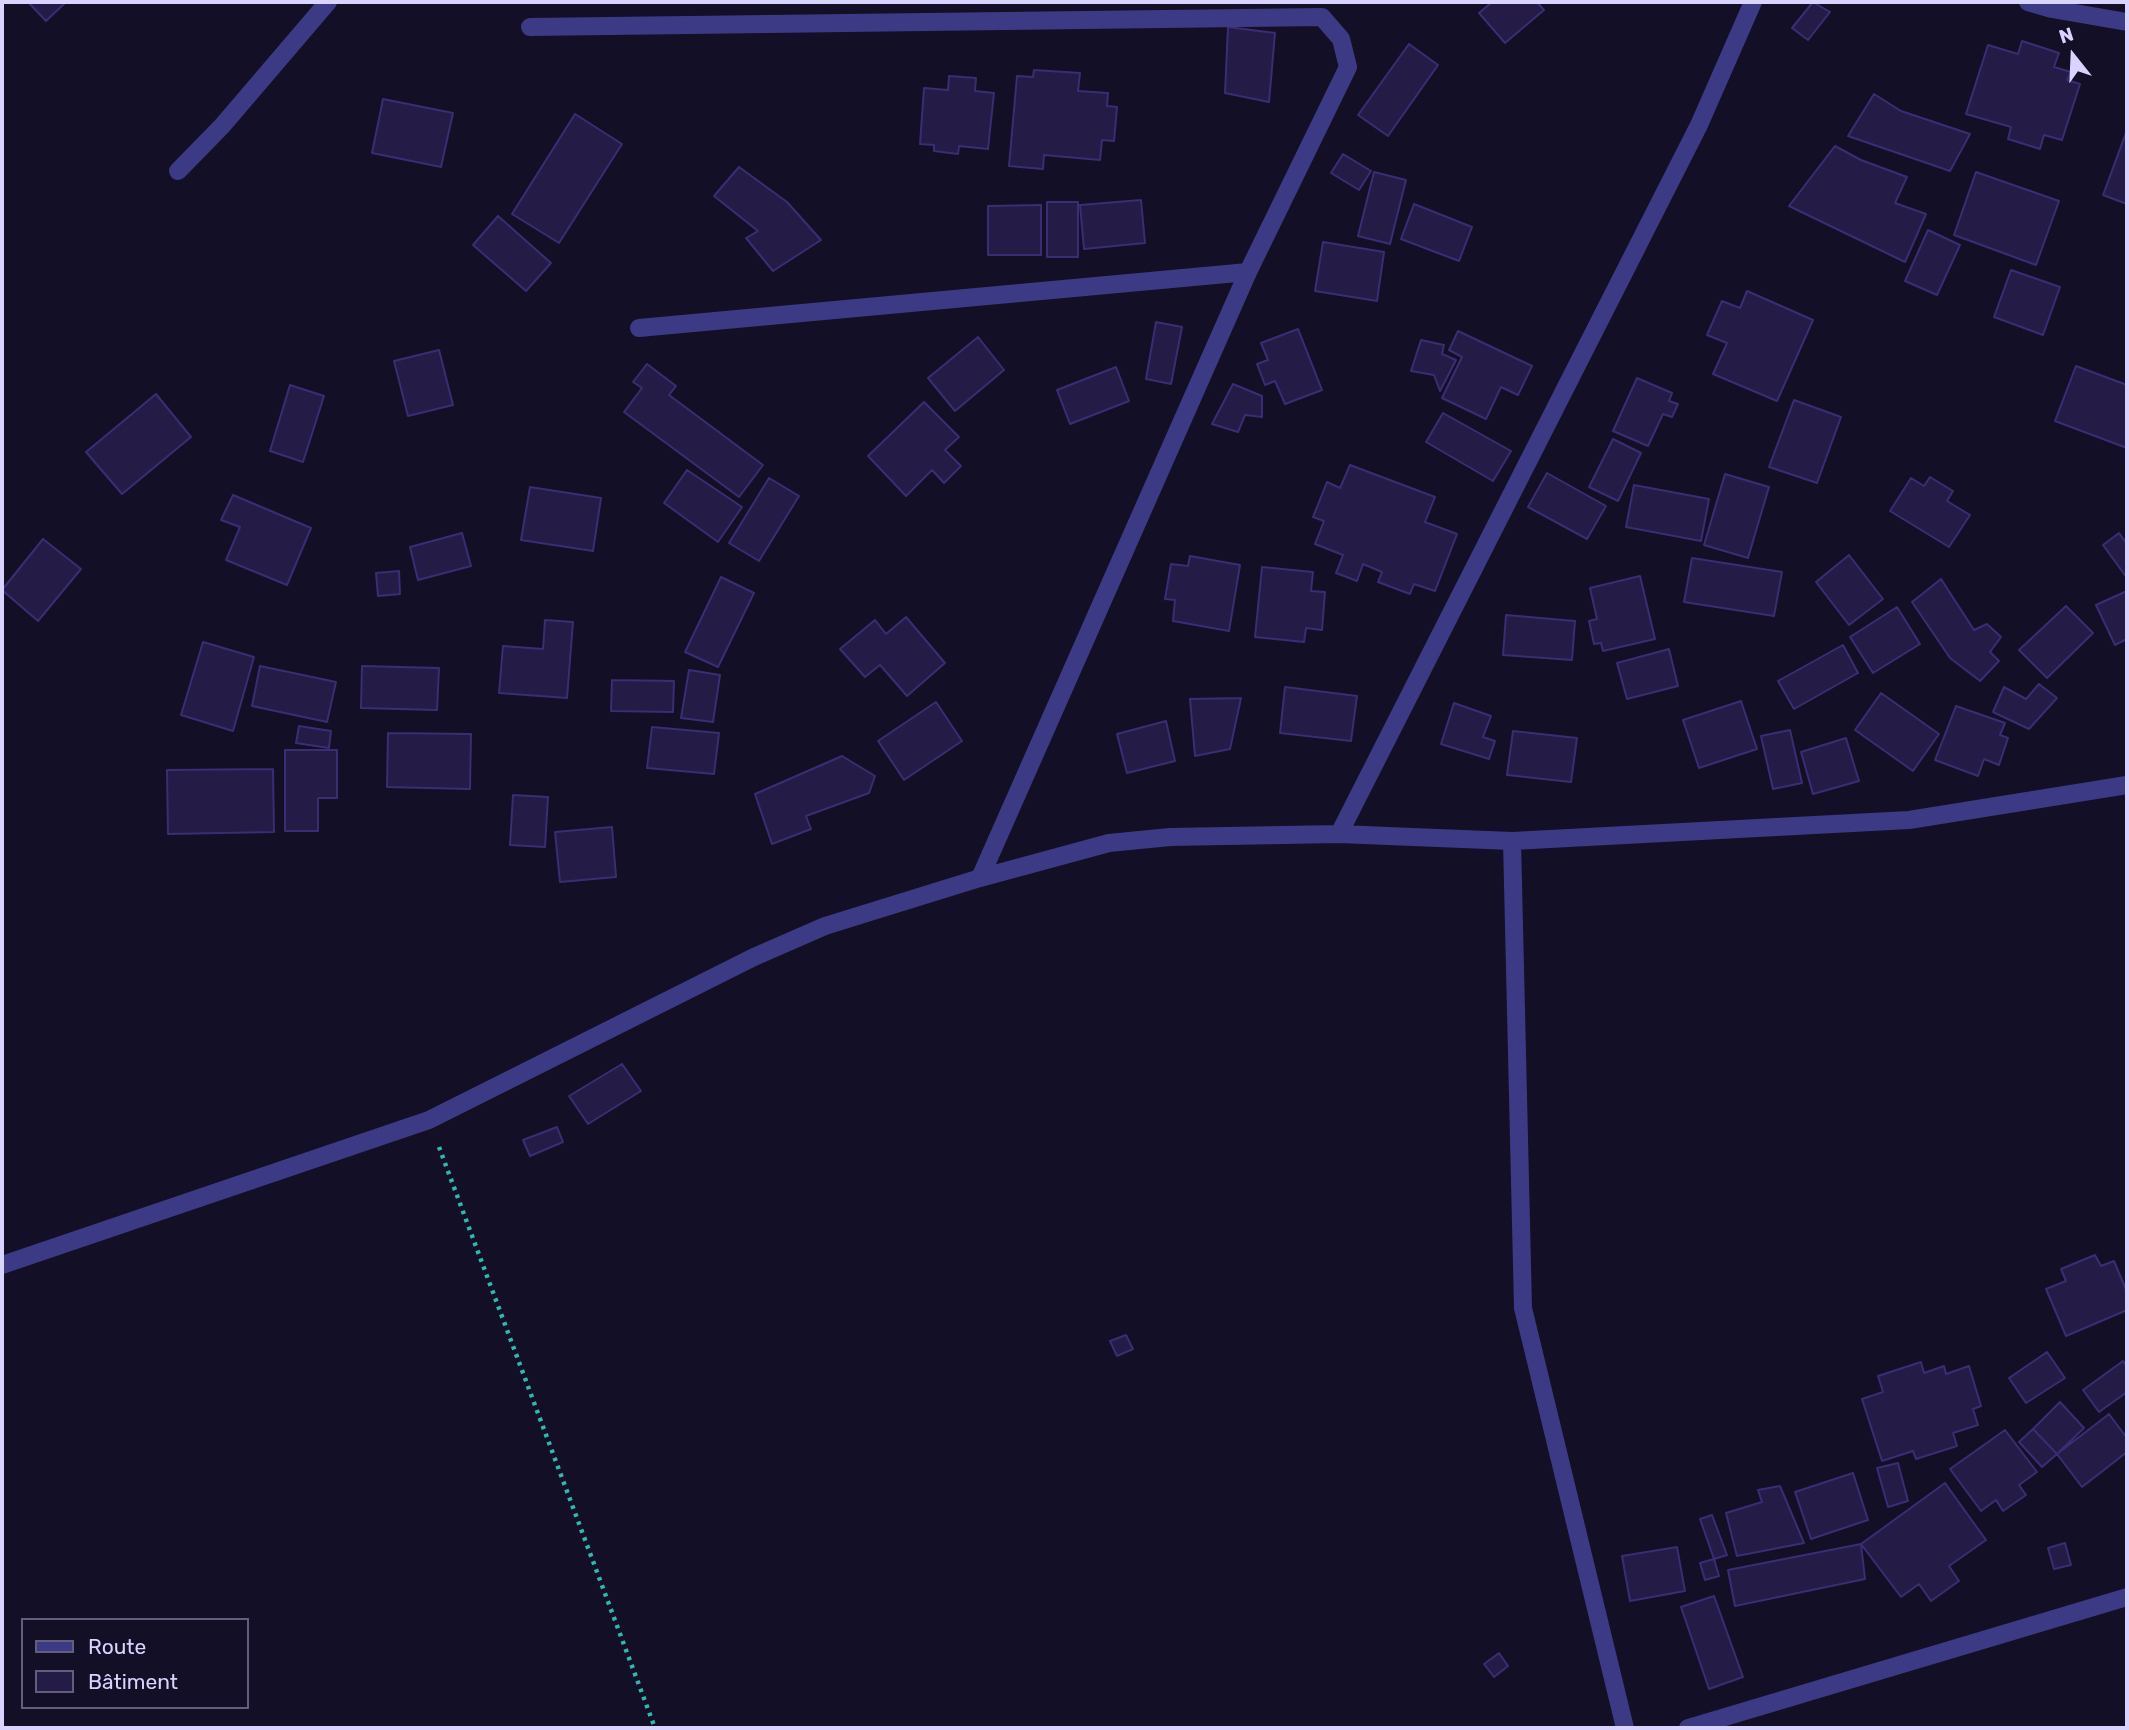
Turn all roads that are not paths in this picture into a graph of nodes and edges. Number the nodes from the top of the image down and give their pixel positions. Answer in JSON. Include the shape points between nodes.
{"nodes":[{"id":1,"x":328,"y":2,"type":"edge"},
{"id":2,"x":1753,"y":2,"type":"edge"},
{"id":3,"x":2028,"y":2,"type":"edge"},
{"id":4,"x":2127,"y":22,"type":"edge"},
{"id":5,"x":530,"y":27,"type":"dead end"},
{"id":6,"x":178,"y":171,"type":"dead end"},
{"id":7,"x":1248,"y":272,"type":"junction"},
{"id":8,"x":639,"y":328,"type":"dead end"},
{"id":9,"x":2127,"y":785,"type":"edge"},
{"id":10,"x":1339,"y":834,"type":"junction"},
{"id":11,"x":1512,"y":841,"type":"junction"},
{"id":12,"x":980,"y":878,"type":"junction"},
{"id":13,"x":2,"y":1265,"type":"edge"},
{"id":14,"x":2127,"y":1597,"type":"edge"},
{"id":15,"x":1625,"y":1728,"type":"edge"},
{"id":16,"x":1688,"y":1728,"type":"edge"}],
"edges":[{"from":1,"to":6,"type":"street"},
{"from":2,"to":10,"type":"street","via":[[1699,125]]},
{"from":3,"to":4,"type":"street"},
{"from":5,"to":7,"type":"street","via":[[1322,17],[1341,39],[1348,67]]},
{"from":7,"to":8,"type":"street"},
{"from":7,"to":12,"type":"street"},
{"from":9,"to":11,"type":"street","via":[[1909,820]]},
{"from":10,"to":11,"type":"street"},
{"from":10,"to":12,"type":"street","via":[[1170,837],[1109,844]]},
{"from":11,"to":15,"type":"street","via":[[1523,1308]]},
{"from":12,"to":13,"type":"street","via":[[825,926],[754,957],[429,1120]]},
{"from":14,"to":16,"type":"street"}]}
